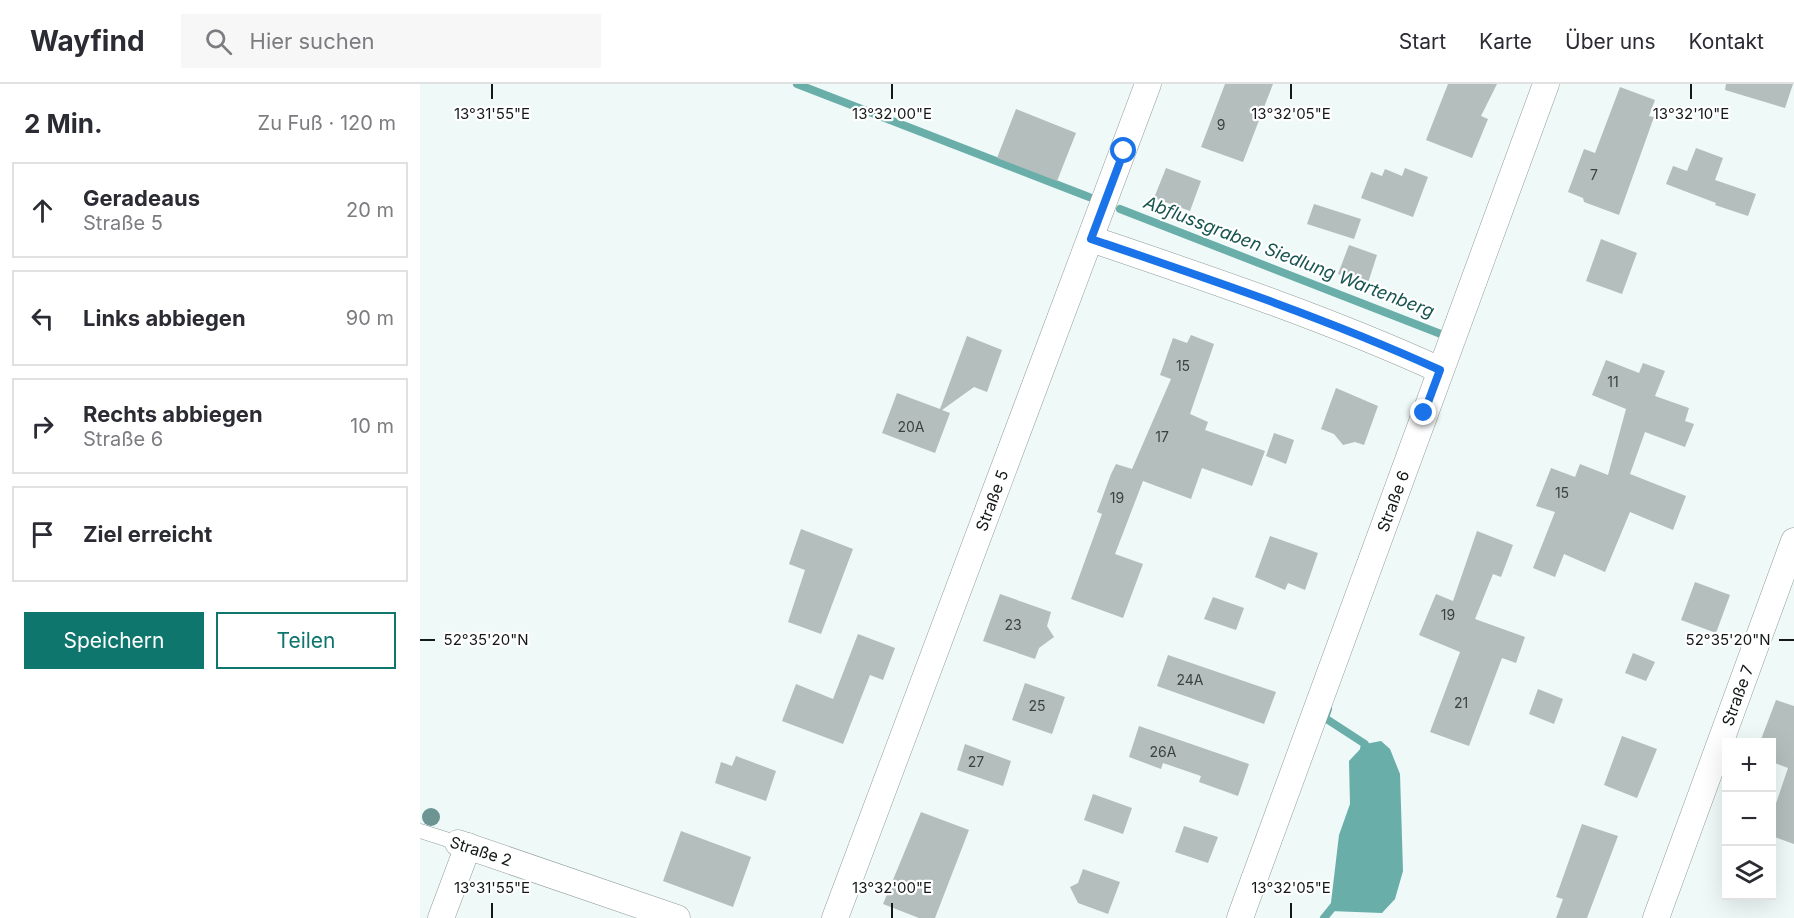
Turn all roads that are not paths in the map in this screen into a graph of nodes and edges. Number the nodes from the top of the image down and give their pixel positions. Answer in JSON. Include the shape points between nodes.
{"nodes":[{"id":1,"x":1148,"y":84,"type":"edge"},
{"id":2,"x":1546,"y":84,"type":"edge"},
{"id":3,"x":1091,"y":239,"type":"junction"},
{"id":4,"x":1440,"y":370,"type":"junction"},
{"id":5,"x":1794,"y":541,"type":"edge"},
{"id":6,"x":420,"y":831,"type":"edge"},
{"id":7,"x":463,"y":845,"type":"junction"},
{"id":8,"x":441,"y":918,"type":"edge"},
{"id":9,"x":677,"y":918,"type":"edge"},
{"id":10,"x":835,"y":918,"type":"edge"},
{"id":11,"x":1240,"y":918,"type":"edge"},
{"id":12,"x":1656,"y":918,"type":"edge"}],
"edges":[{"from":1,"to":3,"type":"street","name":"Straße 5"},
{"from":2,"to":4,"type":"street","name":"Straße 6"},
{"from":3,"to":4,"type":"street","via":[[1259,295],[1366,336]]},
{"from":3,"to":10,"type":"street","name":"Straße 5"},
{"from":4,"to":11,"type":"street","name":"Straße 6"},
{"from":5,"to":12,"type":"street","name":"Straße 7"},
{"from":6,"to":7,"type":"lane","name":"Straße 2"},
{"from":7,"to":8,"type":"street"},
{"from":7,"to":9,"type":"street","name":"Straße 2"}]}
